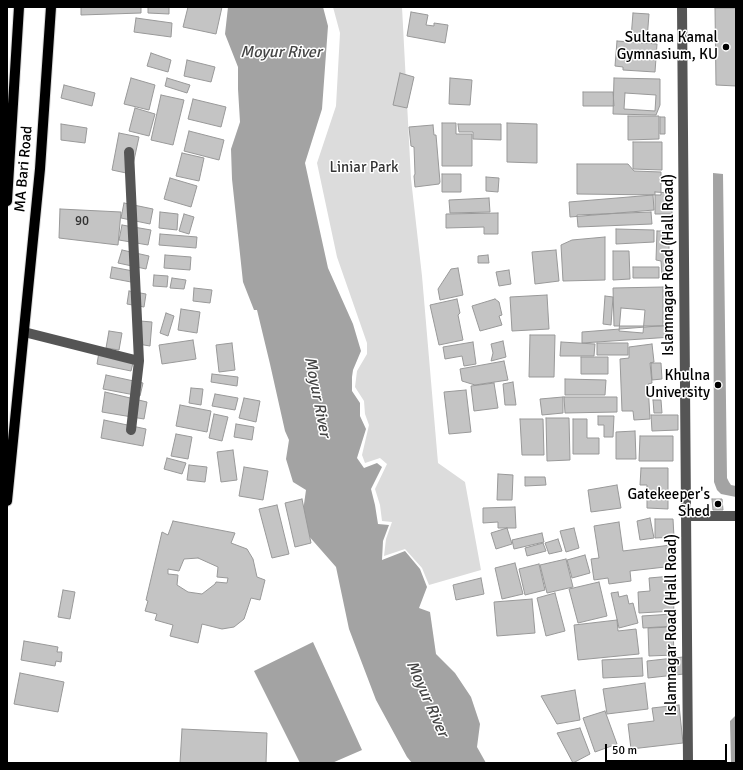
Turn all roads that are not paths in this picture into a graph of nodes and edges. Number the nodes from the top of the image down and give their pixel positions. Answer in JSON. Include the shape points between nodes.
{"nodes":[{"id":1,"x":20,"y":7,"type":"edge"},
{"id":2,"x":51,"y":7,"type":"edge"},
{"id":3,"x":682,"y":7,"type":"edge"},
{"id":4,"x":129,"y":152,"type":"dead end"},
{"id":5,"x":7,"y":201,"type":"edge"},
{"id":6,"x":24,"y":332,"type":"junction"},
{"id":7,"x":139,"y":361,"type":"junction"},
{"id":8,"x":131,"y":430,"type":"dead end"},
{"id":9,"x":7,"y":501,"type":"edge"},
{"id":10,"x":686,"y":516,"type":"junction"},
{"id":11,"x":736,"y":516,"type":"edge"},
{"id":12,"x":688,"y":763,"type":"edge"}],
"edges":[{"from":1,"to":5,"type":"main road","name":"MA Bari Road"},
{"from":2,"to":6,"type":"main road","name":"MA Bari Road","via":[[40,169]]},
{"from":3,"to":10,"type":"street","name":"Islamnagar Road (Hall Road)"},
{"from":4,"to":7,"type":"street"},
{"from":6,"to":7,"type":"street"},
{"from":6,"to":9,"type":"main road","name":"MA Bari Road"},
{"from":7,"to":8,"type":"street"},
{"from":10,"to":11,"type":"street"},
{"from":10,"to":12,"type":"street","name":"Islamnagar Road (Hall Road)"}]}
